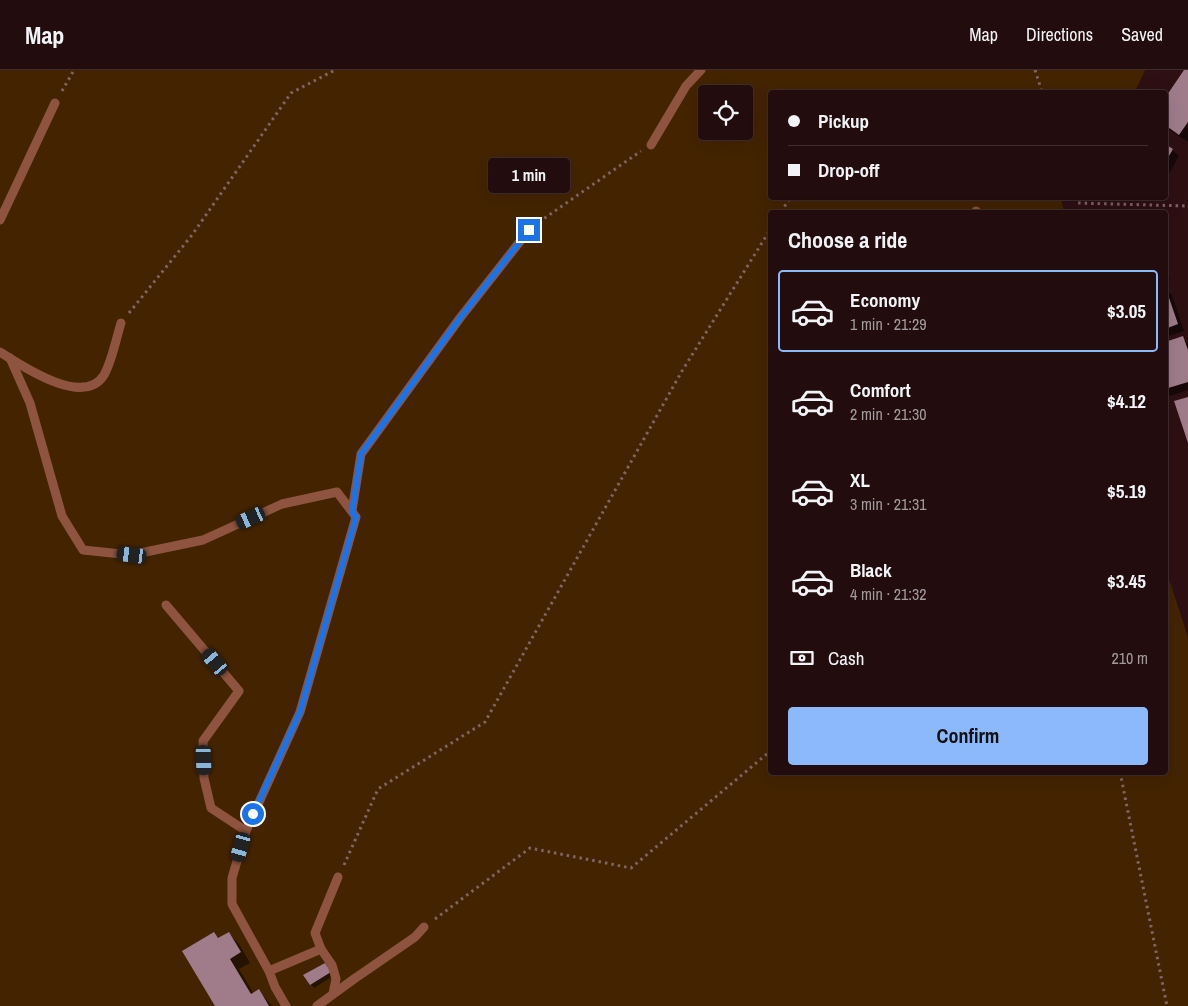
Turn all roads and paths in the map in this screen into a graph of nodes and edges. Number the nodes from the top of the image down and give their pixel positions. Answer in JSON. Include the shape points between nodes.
{"nodes":[{"id":1,"x":74,"y":70,"type":"edge"},
{"id":2,"x":334,"y":70,"type":"edge"},
{"id":3,"x":701,"y":70,"type":"edge"},
{"id":4,"x":1035,"y":70,"type":"edge"},
{"id":5,"x":1041,"y":90,"type":"edge"},
{"id":6,"x":55,"y":103,"type":"joint"},
{"id":7,"x":651,"y":144,"type":"joint"},
{"id":8,"x":1076,"y":200,"type":"edge"},
{"id":9,"x":1188,"y":206,"type":"edge"},
{"id":10,"x":0,"y":220,"type":"edge"},
{"id":11,"x":529,"y":230,"type":"joint"},
{"id":12,"x":768,"y":233,"type":"edge"},
{"id":13,"x":121,"y":323,"type":"joint"},
{"id":14,"x":0,"y":352,"type":"edge"},
{"id":15,"x":10,"y":358,"type":"junction"},
{"id":16,"x":352,"y":512,"type":"junction"},
{"id":17,"x":166,"y":605,"type":"dead end"},
{"id":18,"x":768,"y":753,"type":"edge"},
{"id":19,"x":1121,"y":775,"type":"edge"},
{"id":20,"x":246,"y":831,"type":"junction"},
{"id":21,"x":338,"y":878,"type":"joint"},
{"id":22,"x":424,"y":927,"type":"joint"},
{"id":23,"x":321,"y":949,"type":"junction"},
{"id":24,"x":269,"y":971,"type":"junction"},
{"id":25,"x":334,"y":994,"type":"junction"},
{"id":26,"x":286,"y":1006,"type":"edge"},
{"id":27,"x":316,"y":1006,"type":"edge"},
{"id":28,"x":1167,"y":1006,"type":"edge"}],
"edges":[{"from":1,"to":6,"type":"path"},
{"from":2,"to":13,"type":"path","via":[[291,93],[192,235]]},
{"from":3,"to":7,"type":"lane","via":[[686,86]]},
{"from":4,"to":5,"type":"path"},
{"from":6,"to":10,"type":"lane"},
{"from":7,"to":11,"type":"path"},
{"from":8,"to":9,"type":"path","via":[[1077,204]]},
{"from":11,"to":16,"type":"lane","via":[[361,454]]},
{"from":12,"to":21,"type":"path","via":[[682,370],[485,722],[378,789]]},
{"from":13,"to":15,"type":"lane","via":[[104,374],[91,385],[66,386]]},
{"from":14,"to":15,"type":"lane"},
{"from":15,"to":16,"type":"lane","via":[[30,404],[62,516],[83,550],[132,555],[203,540],[282,504],[337,492]]},
{"from":16,"to":20,"type":"lane","via":[[356,517],[300,712]]},
{"from":17,"to":20,"type":"lane","via":[[239,691],[203,741],[204,778],[210,808]]},
{"from":18,"to":22,"type":"path","via":[[631,868],[530,848]]},
{"from":19,"to":28,"type":"path"},
{"from":20,"to":24,"type":"lane","via":[[232,878],[232,904]]},
{"from":21,"to":23,"type":"lane","via":[[316,933]]},
{"from":22,"to":25,"type":"lane","via":[[415,938]]},
{"from":23,"to":24,"type":"lane"},
{"from":23,"to":25,"type":"lane","via":[[332,965],[336,979]]},
{"from":24,"to":26,"type":"lane"},
{"from":25,"to":27,"type":"lane"}]}
